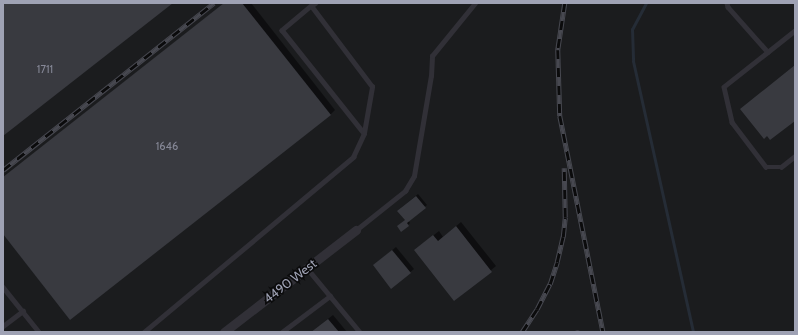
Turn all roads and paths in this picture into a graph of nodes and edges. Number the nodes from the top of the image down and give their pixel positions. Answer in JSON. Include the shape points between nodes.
{"nodes":[{"id":1,"x":315,"y":3,"type":"edge"},
{"id":2,"x":475,"y":3,"type":"edge"},
{"id":3,"x":727,"y":3,"type":"edge"},
{"id":4,"x":311,"y":6,"type":"junction"},
{"id":5,"x":795,"y":31,"type":"edge"},
{"id":6,"x":768,"y":52,"type":"junction"},
{"id":7,"x":364,"y":133,"type":"junction"},
{"id":8,"x":795,"y":156,"type":"edge"},
{"id":9,"x":356,"y":230,"type":"joint"},
{"id":10,"x":307,"y":268,"type":"junction"},
{"id":11,"x":3,"y":287,"type":"edge"},
{"id":12,"x":330,"y":296,"type":"junction"},
{"id":13,"x":23,"y":311,"type":"junction"},
{"id":14,"x":3,"y":326,"type":"edge"},
{"id":15,"x":39,"y":332,"type":"edge"},
{"id":16,"x":144,"y":332,"type":"edge"},
{"id":17,"x":224,"y":332,"type":"edge"},
{"id":18,"x":282,"y":332,"type":"edge"},
{"id":19,"x":360,"y":332,"type":"edge"}],
"edges":[{"from":1,"to":4,"type":"lane"},
{"from":2,"to":9,"type":"lane","via":[[432,56],[414,176],[405,191]]},
{"from":3,"to":6,"type":"lane"},
{"from":4,"to":7,"type":"lane","via":[[372,87]]},
{"from":4,"to":7,"type":"lane","via":[[282,30]]},
{"from":5,"to":6,"type":"lane"},
{"from":6,"to":8,"type":"lane","via":[[724,87],[732,122],[766,167],[781,167]]},
{"from":7,"to":16,"type":"lane","via":[[353,157]]},
{"from":9,"to":10,"type":"street","name":"4490 West"},
{"from":10,"to":12,"type":"lane"},
{"from":10,"to":17,"type":"street","name":"4490 West"},
{"from":11,"to":13,"type":"lane"},
{"from":12,"to":18,"type":"lane"},
{"from":12,"to":19,"type":"lane"},
{"from":13,"to":14,"type":"lane"},
{"from":13,"to":15,"type":"lane"}]}
